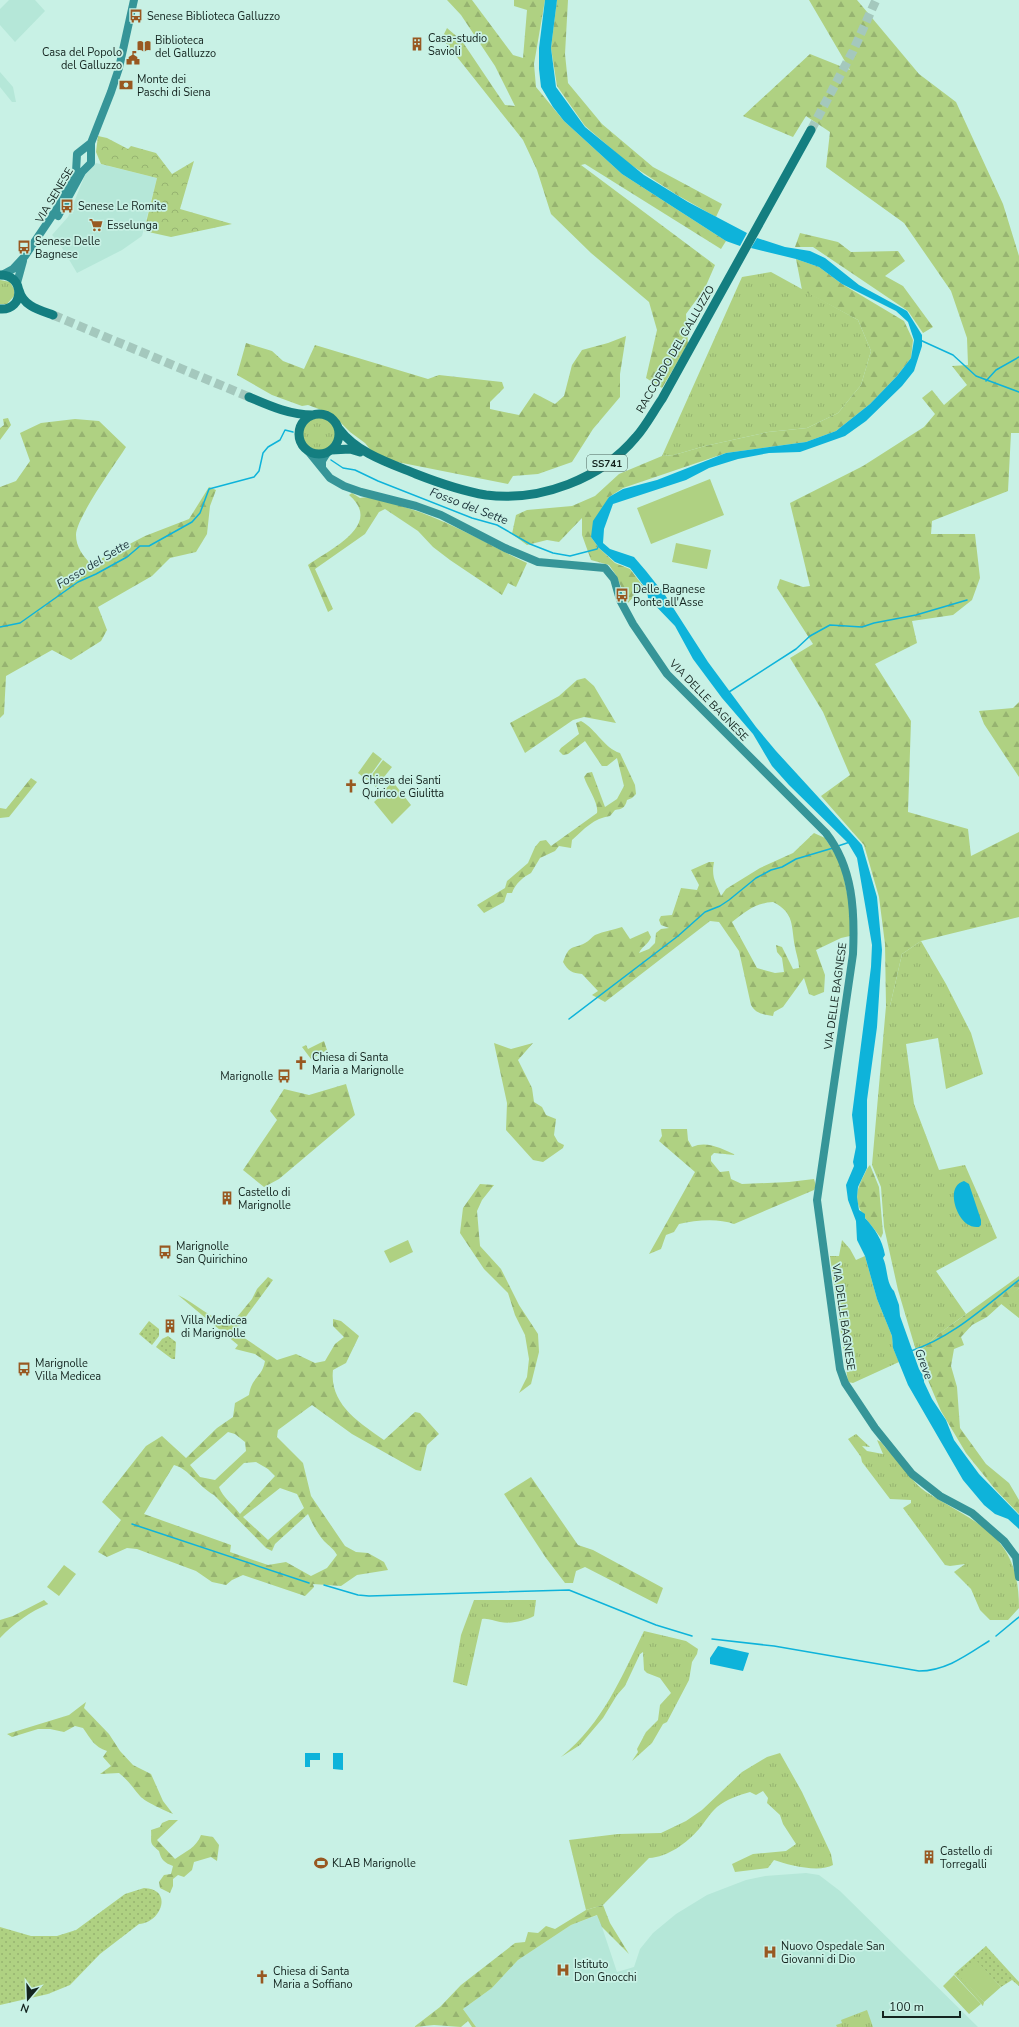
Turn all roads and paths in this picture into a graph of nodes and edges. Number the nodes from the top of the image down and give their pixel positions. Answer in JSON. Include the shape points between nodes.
{"nodes":[{"id":1,"x":134,"y":0,"type":"edge"},
{"id":2,"x":811,"y":130,"type":"tunnel mouth"},
{"id":3,"x":91,"y":143,"type":"junction"},
{"id":4,"x":84,"y":150,"type":"junction"},
{"id":5,"x":91,"y":155,"type":"junction"},
{"id":6,"x":77,"y":163,"type":"junction"},
{"id":7,"x":86,"y":167,"type":"junction"},
{"id":8,"x":26,"y":254,"type":"junction"},
{"id":9,"x":1,"y":275,"type":"edge"},
{"id":10,"x":18,"y":286,"type":"junction"},
{"id":11,"x":35,"y":308,"type":"junction"},
{"id":12,"x":2,"y":309,"type":"edge"},
{"id":13,"x":53,"y":315,"type":"tunnel mouth"},
{"id":14,"x":249,"y":397,"type":"tunnel mouth"},
{"id":15,"x":281,"y":410,"type":"junction"},
{"id":16,"x":314,"y":415,"type":"junction"},
{"id":17,"x":300,"y":429,"type":"junction"},
{"id":18,"x":339,"y":429,"type":"junction"},
{"id":19,"x":308,"y":451,"type":"junction"},
{"id":20,"x":329,"y":452,"type":"junction"},
{"id":21,"x":377,"y":458,"type":"junction"},
{"id":22,"x":322,"y":468,"type":"junction"},
{"id":23,"x":1019,"y":1577,"type":"edge"}],
"edges":[{"from":1,"to":3,"type":"main road","name":"VIA SENESE","via":[[117,73]]},
{"from":2,"to":21,"type":"main road","name":"RACCORDO DEL GALLUZZO","number":"SS741","via":[[666,393],[636,437],[618,455],[596,471],[568,484],[539,493],[510,496],[467,491]]},
{"from":3,"to":4,"type":"main road","name":"VIA SENESE"},
{"from":3,"to":5,"type":"main road","name":"VIA SENESE"},
{"from":4,"to":5,"type":"main road"},
{"from":4,"to":6,"type":"main road","name":"VIA SENESE","via":[[77,154]]},
{"from":5,"to":7,"type":"main road","name":"VIA SENESE","via":[[91,163]]},
{"from":6,"to":7,"type":"main road","name":"VIA SENESE"},
{"from":6,"to":8,"type":"main road","name":"VIA SENESE","via":[[76,172],[58,207]]},
{"from":7,"to":8,"type":"main road","name":"VIA SENESE","via":[[55,220]]},
{"from":8,"to":9,"type":"main road","name":"VIA SENESE","via":[[12,269]]},
{"from":8,"to":10,"type":"main road","name":"VIA SENESE"},
{"from":9,"to":10,"type":"main road","name":"VIA SENESE","via":[[11,278]]},
{"from":10,"to":11,"type":"main road","via":[[25,302]]},
{"from":10,"to":12,"type":"main road","name":"VIA SENESE","via":[[17,302]]},
{"from":11,"to":12,"type":"main road"},
{"from":11,"to":13,"type":"main road"},
{"from":14,"to":15,"type":"main road","number":"SS741"},
{"from":15,"to":16,"type":"main road","number":"SS741","via":[[294,414]]},
{"from":15,"to":17,"type":"main road","number":"SS741","via":[[292,418]]},
{"from":16,"to":17,"type":"main road","via":[[305,420]]},
{"from":16,"to":18,"type":"main road","number":"SS741","via":[[321,414],[331,418]]},
{"from":17,"to":19,"type":"main road","number":"SS741","via":[[300,439]]},
{"from":18,"to":20,"type":"main road","via":[[338,442]]},
{"from":18,"to":21,"type":"main road","name":"RACCORDO DEL GALLUZZO","number":"SS741","via":[[354,445]]},
{"from":19,"to":20,"type":"main road","number":"SS741","via":[[315,454]]},
{"from":19,"to":22,"type":"main road","name":"VIA DELLE BAGNESE"},
{"from":20,"to":21,"type":"main road","name":"RACCORDO DEL GALLUZZO","number":"SS741","via":[[350,449]]},
{"from":20,"to":22,"type":"main road","via":[[322,461]]},
{"from":22,"to":23,"type":"main road","name":"VIA DELLE BAGNESE","via":[[330,478],[344,486],[441,515],[538,562],[600,567],[608,571],[614,579],[620,600],[633,624],[667,674],[833,842],[848,875],[854,932],[853,954],[817,1200],[842,1376],[866,1415],[912,1474],[934,1492],[978,1518],[1007,1544],[1016,1557]]}]}
